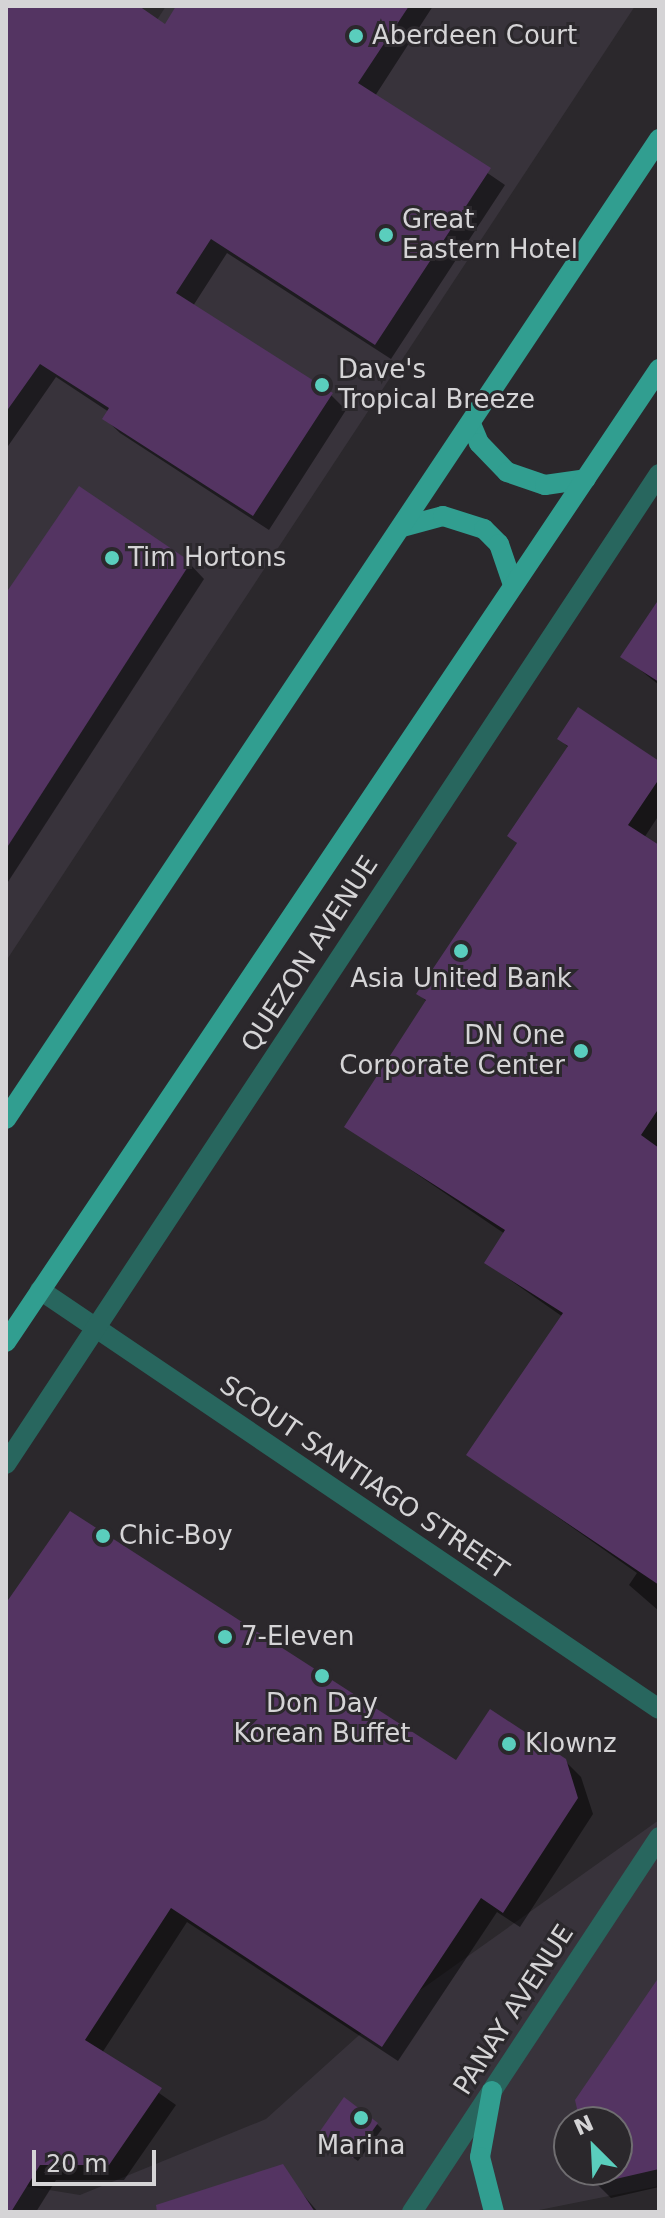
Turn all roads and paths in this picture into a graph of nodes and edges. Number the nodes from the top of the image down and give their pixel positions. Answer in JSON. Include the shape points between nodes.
{"nodes":[{"id":1,"x":659,"y":139,"type":"edge"},
{"id":2,"x":659,"y":369,"type":"edge"},
{"id":3,"x":471,"y":424,"type":"junction"},
{"id":4,"x":659,"y":474,"type":"edge"},
{"id":5,"x":586,"y":479,"type":"junction"},
{"id":6,"x":402,"y":527,"type":"junction"},
{"id":7,"x":513,"y":585,"type":"junction"},
{"id":8,"x":6,"y":1119,"type":"edge"},
{"id":9,"x":40,"y":1290,"type":"junction"},
{"id":10,"x":95,"y":1328,"type":"junction"},
{"id":11,"x":6,"y":1342,"type":"edge"},
{"id":12,"x":6,"y":1464,"type":"edge"},
{"id":13,"x":659,"y":1709,"type":"edge"},
{"id":14,"x":659,"y":1837,"type":"edge"},
{"id":15,"x":492,"y":2091,"type":"junction"},
{"id":16,"x":412,"y":2212,"type":"edge"},
{"id":17,"x":494,"y":2212,"type":"edge"}],
"edges":[{"from":1,"to":3,"type":"main road"},
{"from":2,"to":5,"type":"main road","name":"QUEZON AVENUE"},
{"from":3,"to":5,"type":"main road","via":[[479,443],[507,472],[545,485]]},
{"from":3,"to":6,"type":"main road"},
{"from":4,"to":10,"type":"street","name":"QUEZON AVENUE"},
{"from":5,"to":7,"type":"main road","name":"QUEZON AVENUE"},
{"from":6,"to":7,"type":"main road","via":[[443,516],[484,529],[509,563]]},
{"from":6,"to":8,"type":"main road"},
{"from":7,"to":9,"type":"main road","name":"QUEZON AVENUE"},
{"from":9,"to":10,"type":"street","name":"SCOUT SANTIAGO STREET"},
{"from":9,"to":11,"type":"main road","name":"QUEZON AVENUE"},
{"from":10,"to":12,"type":"street","name":"QUEZON AVENUE"},
{"from":10,"to":13,"type":"street","name":"SCOUT SANTIAGO STREET"},
{"from":14,"to":15,"type":"street","name":"PANAY AVENUE"},
{"from":15,"to":16,"type":"street","name":"PANAY AVENUE"},
{"from":15,"to":17,"type":"main road","via":[[480,2157]]}]}
